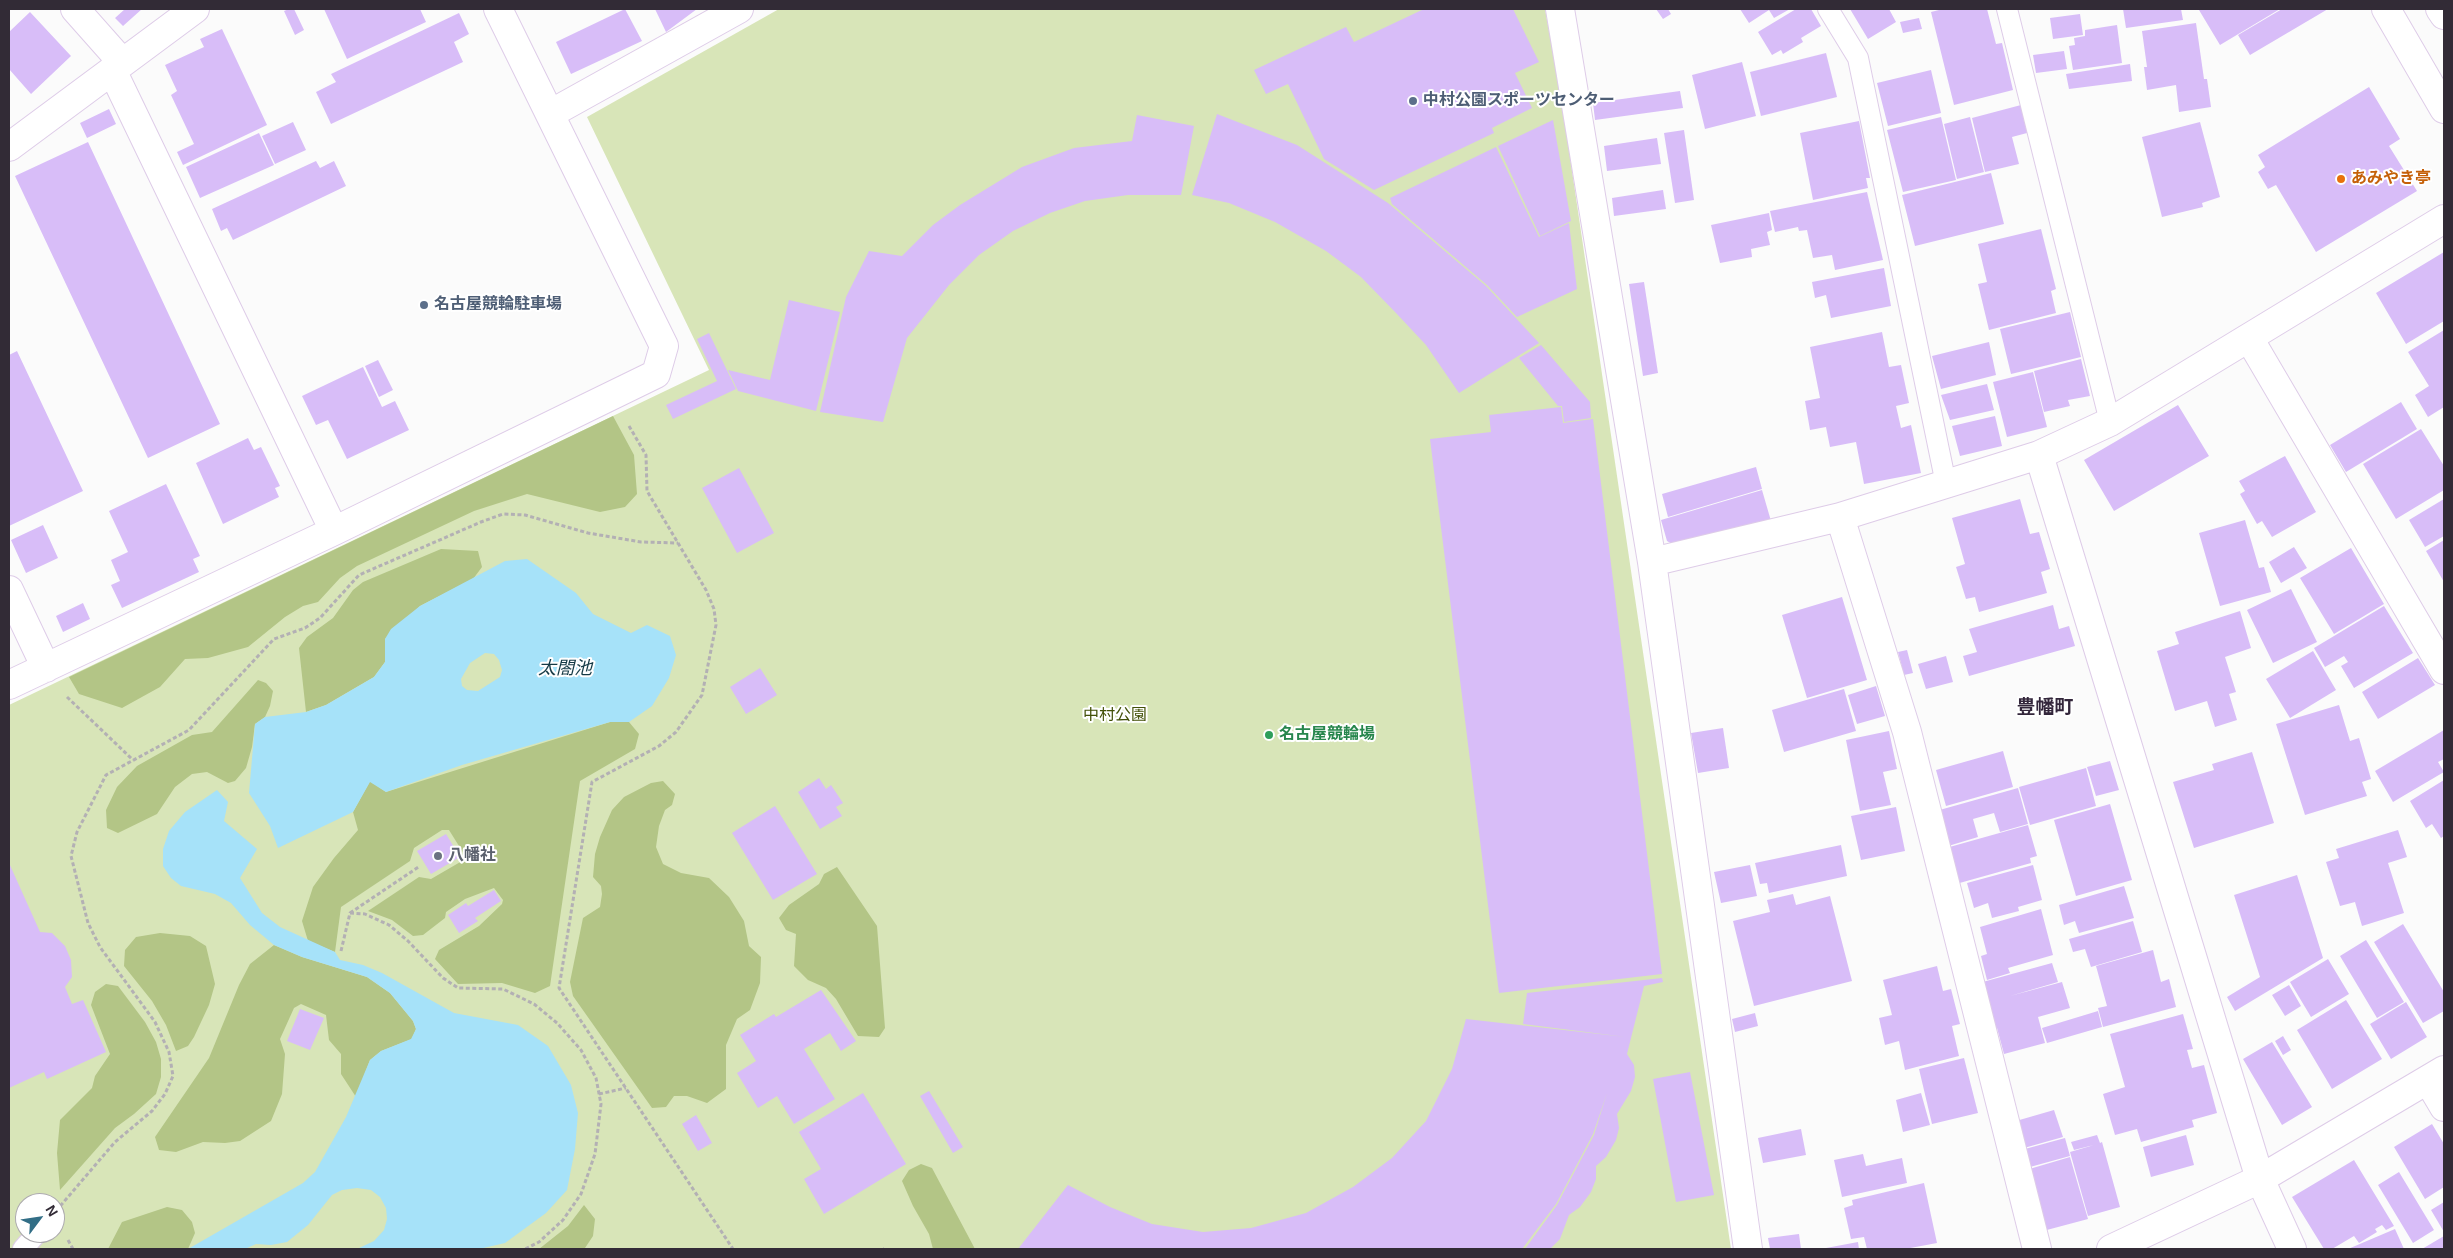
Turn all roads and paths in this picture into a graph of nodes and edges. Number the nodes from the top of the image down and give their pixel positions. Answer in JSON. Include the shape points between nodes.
{"nodes":[{"id":1,"x":74,"y":9,"type":"edge"},
{"id":2,"x":195,"y":9,"type":"edge"},
{"id":3,"x":498,"y":9,"type":"edge"},
{"id":4,"x":739,"y":9,"type":"edge"},
{"id":5,"x":1560,"y":9,"type":"edge"},
{"id":6,"x":1828,"y":9,"type":"edge"},
{"id":7,"x":2007,"y":9,"type":"edge"},
{"id":8,"x":2386,"y":9,"type":"edge"},
{"id":9,"x":2440,"y":9,"type":"edge"},
{"id":10,"x":2444,"y":15,"type":"edge"},
{"id":11,"x":117,"y":66,"type":"junction"},
{"id":12,"x":2444,"y":108,"type":"edge"},
{"id":13,"x":550,"y":114,"type":"junction"},
{"id":14,"x":9,"y":148,"type":"edge"},
{"id":15,"x":2444,"y":219,"type":"edge"},
{"id":16,"x":2248,"y":338,"type":"junction"},
{"id":17,"x":612,"y":395,"type":"junction"},
{"id":18,"x":2110,"y":422,"type":"junction"},
{"id":19,"x":2039,"y":455,"type":"junction"},
{"id":20,"x":1946,"y":484,"type":"junction"},
{"id":21,"x":1840,"y":517,"type":"junction"},
{"id":22,"x":334,"y":531,"type":"junction"},
{"id":23,"x":678,"y":543,"type":"junction"},
{"id":24,"x":1652,"y":562,"type":"junction"},
{"id":25,"x":9,"y":590,"type":"edge"},
{"id":26,"x":46,"y":668,"type":"junction"},
{"id":27,"x":2444,"y":670,"type":"edge"},
{"id":28,"x":9,"y":685,"type":"edge"},
{"id":29,"x":133,"y":760,"type":"junction"},
{"id":30,"x":420,"y":866,"type":"dead end"},
{"id":31,"x":350,"y":912,"type":"junction"},
{"id":32,"x":341,"y":951,"type":"dead end"},
{"id":33,"x":2436,"y":1075,"type":"edge"},
{"id":34,"x":626,"y":1088,"type":"junction"},
{"id":35,"x":599,"y":1094,"type":"junction"},
{"id":36,"x":2444,"y":1107,"type":"edge"},
{"id":37,"x":2260,"y":1179,"type":"junction"},
{"id":38,"x":65,"y":1201,"type":"edge"},
{"id":39,"x":525,"y":1249,"type":"edge"},
{"id":40,"x":733,"y":1249,"type":"edge"},
{"id":41,"x":1748,"y":1249,"type":"edge"},
{"id":42,"x":2037,"y":1249,"type":"edge"},
{"id":43,"x":2111,"y":1249,"type":"edge"},
{"id":44,"x":2292,"y":1249,"type":"edge"}],
"edges":[{"from":1,"to":11,"type":"street"},
{"from":2,"to":11,"type":"street"},
{"from":3,"to":13,"type":"street"},
{"from":4,"to":13,"type":"street"},
{"from":5,"to":24,"type":"street"},
{"from":6,"to":20,"type":"lane","via":[[1858,58]]},
{"from":7,"to":18,"type":"lane"},
{"from":8,"to":12,"type":"street"},
{"from":9,"to":10,"type":"street"},
{"from":11,"to":14,"type":"street"},
{"from":11,"to":22,"type":"street"},
{"from":13,"to":17,"type":"street","via":[[664,346],[656,374]]},
{"from":15,"to":16,"type":"street"},
{"from":16,"to":18,"type":"street"},
{"from":16,"to":27,"type":"street"},
{"from":17,"to":22,"type":"street"},
{"from":17,"to":23,"type":"path","via":[[646,455],[647,491]]},
{"from":18,"to":19,"type":"street"},
{"from":19,"to":20,"type":"street"},
{"from":19,"to":37,"type":"street"},
{"from":20,"to":21,"type":"street"},
{"from":21,"to":24,"type":"street"},
{"from":21,"to":42,"type":"street","via":[[1907,732]]},
{"from":22,"to":26,"type":"street"},
{"from":23,"to":29,"type":"path","via":[[640,542],[588,533],[524,515],[503,514],[480,522],[359,575],[320,618],[305,628],[274,639],[189,730]]},
{"from":23,"to":34,"type":"path","via":[[714,609],[716,625],[702,695],[676,732],[659,746],[592,782],[559,988]]},
{"from":24,"to":41,"type":"street"},
{"from":25,"to":26,"type":"street"},
{"from":26,"to":28,"type":"street"},
{"from":26,"to":29,"type":"path","via":[[64,694]]},
{"from":29,"to":38,"type":"path","via":[[106,775],[77,832],[71,856],[88,923],[100,947],[155,1022],[169,1052],[172,1076],[165,1094],[152,1111],[115,1142]]},
{"from":30,"to":31,"type":"path"},
{"from":31,"to":32,"type":"path"},
{"from":31,"to":35,"type":"path","via":[[365,914],[389,925],[443,978],[458,988],[503,989],[534,1004],[557,1023],[581,1050],[596,1078]]},
{"from":33,"to":36,"type":"street"},
{"from":33,"to":37,"type":"street"},
{"from":34,"to":35,"type":"path"},
{"from":34,"to":40,"type":"path"},
{"from":35,"to":39,"type":"path","via":[[601,1104],[595,1154],[581,1194],[563,1220],[539,1242]]},
{"from":37,"to":43,"type":"street"},
{"from":37,"to":44,"type":"street"}]}
